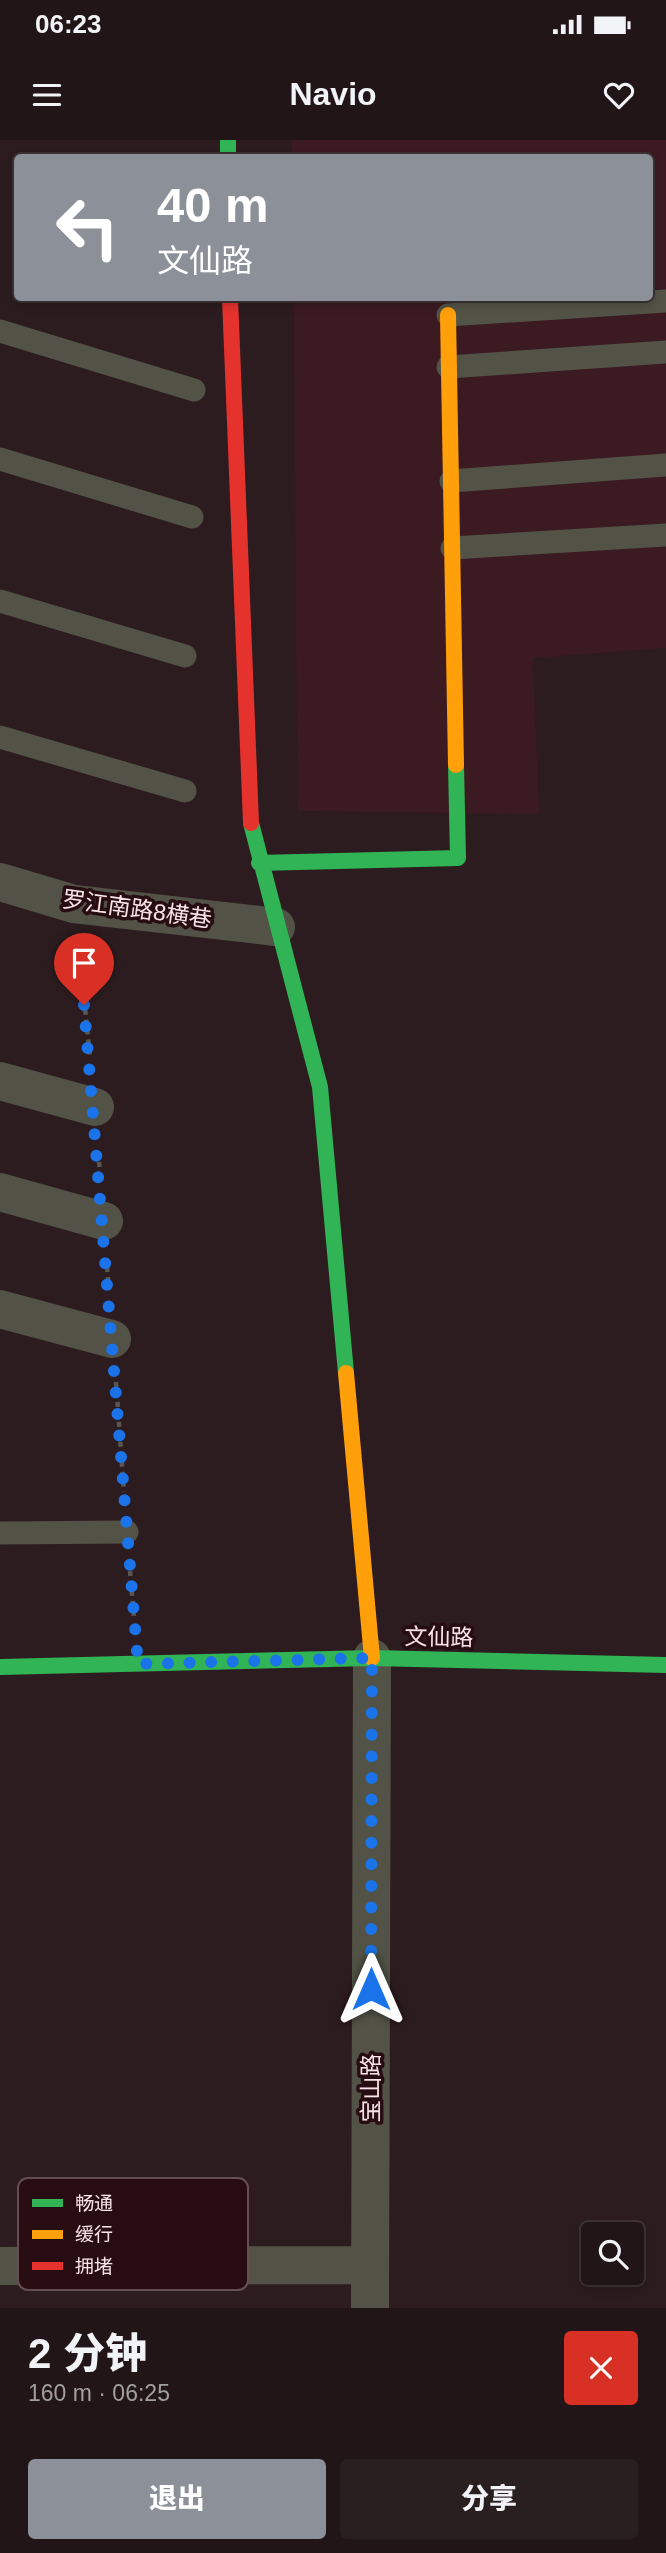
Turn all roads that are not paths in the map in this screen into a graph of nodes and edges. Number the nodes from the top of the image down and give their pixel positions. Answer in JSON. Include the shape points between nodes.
{"nodes":[{"id":1,"x":230,"y":301,"type":"edge"},
{"id":2,"x":666,"y":301,"type":"edge"},
{"id":3,"x":447,"y":315,"type":"joint"},
{"id":4,"x":0,"y":331,"type":"edge"},
{"id":5,"x":666,"y":352,"type":"edge"},
{"id":6,"x":449,"y":367,"type":"junction"},
{"id":7,"x":194,"y":390,"type":"dead end"},
{"id":8,"x":0,"y":459,"type":"edge"},
{"id":9,"x":666,"y":465,"type":"edge"},
{"id":10,"x":451,"y":481,"type":"junction"},
{"id":11,"x":192,"y":517,"type":"dead end"},
{"id":12,"x":666,"y":535,"type":"edge"},
{"id":13,"x":452,"y":548,"type":"junction"},
{"id":14,"x":0,"y":601,"type":"edge"},
{"id":15,"x":185,"y":656,"type":"dead end"},
{"id":16,"x":0,"y":737,"type":"edge"},
{"id":17,"x":185,"y":791,"type":"dead end"},
{"id":18,"x":260,"y":863,"type":"junction"},
{"id":19,"x":0,"y":882,"type":"edge"},
{"id":20,"x":276,"y":927,"type":"junction"},
{"id":21,"x":0,"y":1081,"type":"edge"},
{"id":22,"x":95,"y":1107,"type":"road end"},
{"id":23,"x":0,"y":1192,"type":"edge"},
{"id":24,"x":104,"y":1221,"type":"road end"},
{"id":25,"x":0,"y":1309,"type":"edge"},
{"id":26,"x":112,"y":1339,"type":"road end"},
{"id":27,"x":127,"y":1532,"type":"road end"},
{"id":28,"x":0,"y":1533,"type":"edge"},
{"id":29,"x":372,"y":1658,"type":"junction"},
{"id":30,"x":666,"y":1665,"type":"edge"},
{"id":31,"x":0,"y":1667,"type":"edge"},
{"id":32,"x":248,"y":2265,"type":"edge"},
{"id":33,"x":370,"y":2265,"type":"junction"},
{"id":34,"x":0,"y":2266,"type":"edge"},
{"id":35,"x":18,"y":2266,"type":"edge"},
{"id":36,"x":370,"y":2308,"type":"edge"}],
"edges":[{"from":1,"to":18,"type":"street","via":[[248,813]]},
{"from":2,"to":3,"type":"lane"},
{"from":3,"to":6,"type":"street"},
{"from":4,"to":7,"type":"lane"},
{"from":5,"to":6,"type":"lane"},
{"from":6,"to":10,"type":"street"},
{"from":8,"to":11,"type":"lane"},
{"from":9,"to":10,"type":"lane"},
{"from":10,"to":13,"type":"street"},
{"from":12,"to":13,"type":"lane"},
{"from":13,"to":18,"type":"street","via":[[458,858]]},
{"from":14,"to":15,"type":"lane"},
{"from":16,"to":17,"type":"lane"},
{"from":18,"to":20,"type":"street"},
{"from":19,"to":20,"type":"street","name":"罗江南路8横巷","via":[[74,904]]},
{"from":20,"to":29,"type":"street","via":[[320,1087]]},
{"from":21,"to":22,"type":"street"},
{"from":23,"to":24,"type":"street"},
{"from":25,"to":26,"type":"street"},
{"from":27,"to":28,"type":"lane"},
{"from":29,"to":30,"type":"street","name":"文仙路"},
{"from":29,"to":31,"type":"street","name":"文仙路"},
{"from":29,"to":33,"type":"street","name":"宝山路"},
{"from":32,"to":33,"type":"street"},
{"from":33,"to":36,"type":"street","name":"宝山路"},
{"from":34,"to":35,"type":"street"}]}
